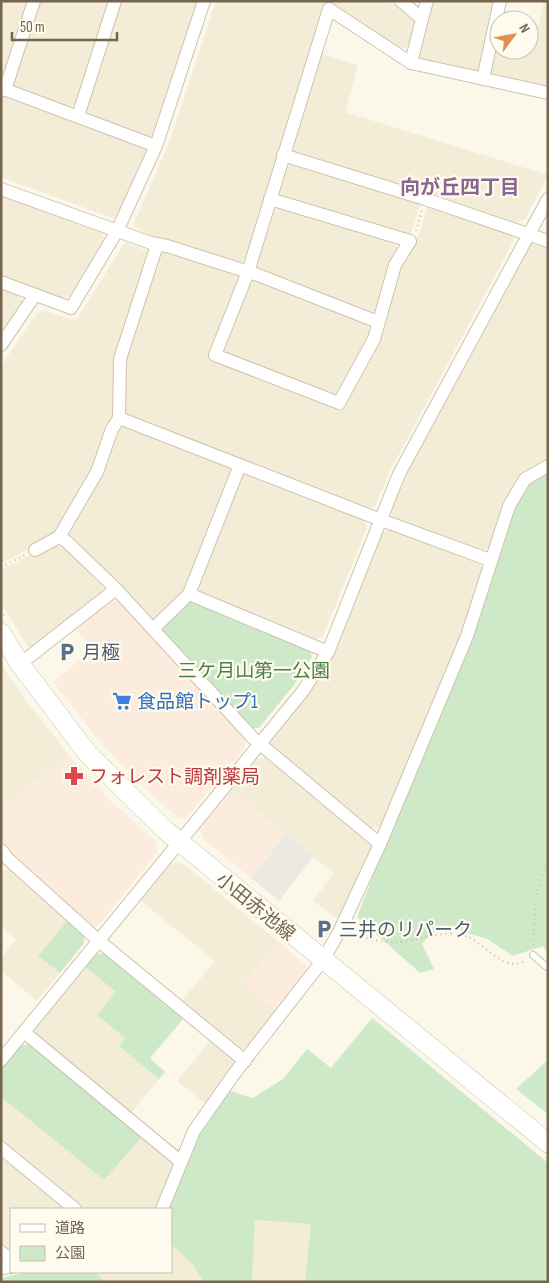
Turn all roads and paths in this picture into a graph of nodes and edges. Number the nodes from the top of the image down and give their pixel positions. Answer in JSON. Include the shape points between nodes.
{"nodes":[{"id":1,"x":34,"y":1,"type":"edge"},
{"id":2,"x":115,"y":1,"type":"edge"},
{"id":3,"x":204,"y":1,"type":"edge"},
{"id":4,"x":400,"y":1,"type":"edge"},
{"id":5,"x":427,"y":1,"type":"edge"},
{"id":6,"x":500,"y":1,"type":"edge"},
{"id":7,"x":422,"y":19,"type":"junction"},
{"id":8,"x":411,"y":63,"type":"junction"},
{"id":9,"x":483,"y":79,"type":"junction"},
{"id":10,"x":3,"y":89,"type":"edge"},
{"id":11,"x":548,"y":94,"type":"edge"},
{"id":12,"x":78,"y":116,"type":"junction"},
{"id":13,"x":156,"y":146,"type":"junction"},
{"id":14,"x":283,"y":155,"type":"junction"},
{"id":15,"x":1,"y":189,"type":"edge"},
{"id":16,"x":270,"y":199,"type":"junction"},
{"id":17,"x":548,"y":199,"type":"edge"},
{"id":18,"x":423,"y":209,"type":"dead end"},
{"id":19,"x":117,"y":231,"type":"junction"},
{"id":20,"x":415,"y":233,"type":"dead end"},
{"id":21,"x":530,"y":233,"type":"junction"},
{"id":22,"x":548,"y":241,"type":"edge"},
{"id":23,"x":157,"y":245,"type":"junction"},
{"id":24,"x":248,"y":272,"type":"junction"},
{"id":25,"x":1,"y":282,"type":"edge"},
{"id":26,"x":35,"y":295,"type":"junction"},
{"id":27,"x":378,"y":322,"type":"junction"},
{"id":28,"x":1,"y":345,"type":"edge"},
{"id":29,"x":118,"y":418,"type":"junction"},
{"id":30,"x":240,"y":465,"type":"junction"},
{"id":31,"x":548,"y":466,"type":"edge"},
{"id":32,"x":380,"y":520,"type":"junction"},
{"id":33,"x":59,"y":538,"type":"junction"},
{"id":34,"x":35,"y":550,"type":"joint"},
{"id":35,"x":490,"y":560,"type":"junction"},
{"id":36,"x":1,"y":567,"type":"edge"},
{"id":37,"x":116,"y":590,"type":"junction"},
{"id":38,"x":189,"y":594,"type":"junction"},
{"id":39,"x":153,"y":629,"type":"junction"},
{"id":40,"x":1,"y":633,"type":"edge"},
{"id":41,"x":328,"y":652,"type":"junction"},
{"id":42,"x":20,"y":664,"type":"junction"},
{"id":43,"x":260,"y":744,"type":"junction"},
{"id":44,"x":180,"y":843,"type":"junction"},
{"id":45,"x":380,"y":844,"type":"junction"},
{"id":46,"x":4,"y":859,"type":"edge"},
{"id":47,"x":548,"y":864,"type":"edge"},
{"id":48,"x":339,"y":932,"type":"junction"},
{"id":49,"x":99,"y":942,"type":"junction"},
{"id":50,"x":533,"y":955,"type":"junction"},
{"id":51,"x":323,"y":960,"type":"junction"},
{"id":52,"x":548,"y":968,"type":"edge"},
{"id":53,"x":24,"y":1032,"type":"junction"},
{"id":54,"x":1,"y":1060,"type":"edge"},
{"id":55,"x":244,"y":1061,"type":"junction"},
{"id":56,"x":548,"y":1143,"type":"edge"},
{"id":57,"x":1,"y":1148,"type":"edge"},
{"id":58,"x":180,"y":1162,"type":"junction"},
{"id":59,"x":74,"y":1208,"type":"edge"},
{"id":60,"x":162,"y":1208,"type":"edge"}],
"edges":[{"from":1,"to":10,"type":"street"},
{"from":2,"to":12,"type":"street"},
{"from":3,"to":13,"type":"street"},
{"from":4,"to":7,"type":"street"},
{"from":5,"to":7,"type":"street"},
{"from":6,"to":9,"type":"street"},
{"from":7,"to":8,"type":"street"},
{"from":8,"to":9,"type":"street"},
{"from":8,"to":14,"type":"street","via":[[329,9]]},
{"from":9,"to":11,"type":"street"},
{"from":10,"to":12,"type":"street"},
{"from":12,"to":13,"type":"street"},
{"from":13,"to":19,"type":"street"},
{"from":14,"to":16,"type":"street"},
{"from":14,"to":21,"type":"street"},
{"from":15,"to":19,"type":"street"},
{"from":16,"to":24,"type":"street"},
{"from":16,"to":27,"type":"street","via":[[410,241],[395,265]]},
{"from":17,"to":21,"type":"street"},
{"from":18,"to":20,"type":"path"},
{"from":19,"to":23,"type":"street"},
{"from":19,"to":26,"type":"street","via":[[71,308]]},
{"from":21,"to":22,"type":"street"},
{"from":21,"to":32,"type":"street","via":[[399,474]]},
{"from":23,"to":24,"type":"street"},
{"from":23,"to":29,"type":"street","via":[[120,359]]},
{"from":24,"to":27,"type":"street"},
{"from":24,"to":27,"type":"street","via":[[215,355],[330,400],[339,403],[374,340]]},
{"from":25,"to":26,"type":"street"},
{"from":26,"to":28,"type":"street"},
{"from":29,"to":30,"type":"street"},
{"from":29,"to":33,"type":"street","via":[[97,472]]},
{"from":30,"to":32,"type":"street"},
{"from":30,"to":38,"type":"street"},
{"from":31,"to":35,"type":"street","via":[[525,479],[510,506]]},
{"from":32,"to":35,"type":"street"},
{"from":32,"to":41,"type":"street"},
{"from":33,"to":34,"type":"street"},
{"from":33,"to":37,"type":"street","via":[[66,541]]},
{"from":34,"to":36,"type":"path"},
{"from":35,"to":45,"type":"street","via":[[467,636]]},
{"from":37,"to":39,"type":"street"},
{"from":37,"to":42,"type":"street"},
{"from":38,"to":39,"type":"street"},
{"from":38,"to":41,"type":"street"},
{"from":39,"to":43,"type":"street"},
{"from":40,"to":42,"type":"street","name":"小田赤池線"},
{"from":41,"to":43,"type":"street","via":[[303,691]]},
{"from":42,"to":44,"type":"street","name":"小田赤池線","via":[[88,754]]},
{"from":43,"to":44,"type":"street"},
{"from":43,"to":45,"type":"street"},
{"from":44,"to":49,"type":"street"},
{"from":44,"to":51,"type":"street","name":"小田赤池線"},
{"from":45,"to":48,"type":"street"},
{"from":46,"to":49,"type":"street"},
{"from":47,"to":50,"type":"path","via":[[540,877],[537,895]]},
{"from":48,"to":50,"type":"path","via":[[389,942],[453,934],[466,936],[511,964],[522,963]]},
{"from":48,"to":51,"type":"street"},
{"from":49,"to":53,"type":"street"},
{"from":49,"to":55,"type":"street"},
{"from":50,"to":52,"type":"lane"},
{"from":51,"to":55,"type":"street"},
{"from":51,"to":56,"type":"street","name":"小田赤池線"},
{"from":53,"to":54,"type":"street"},
{"from":53,"to":58,"type":"street"},
{"from":55,"to":58,"type":"street","via":[[194,1131]]},
{"from":57,"to":59,"type":"street"},
{"from":58,"to":60,"type":"street"}]}
